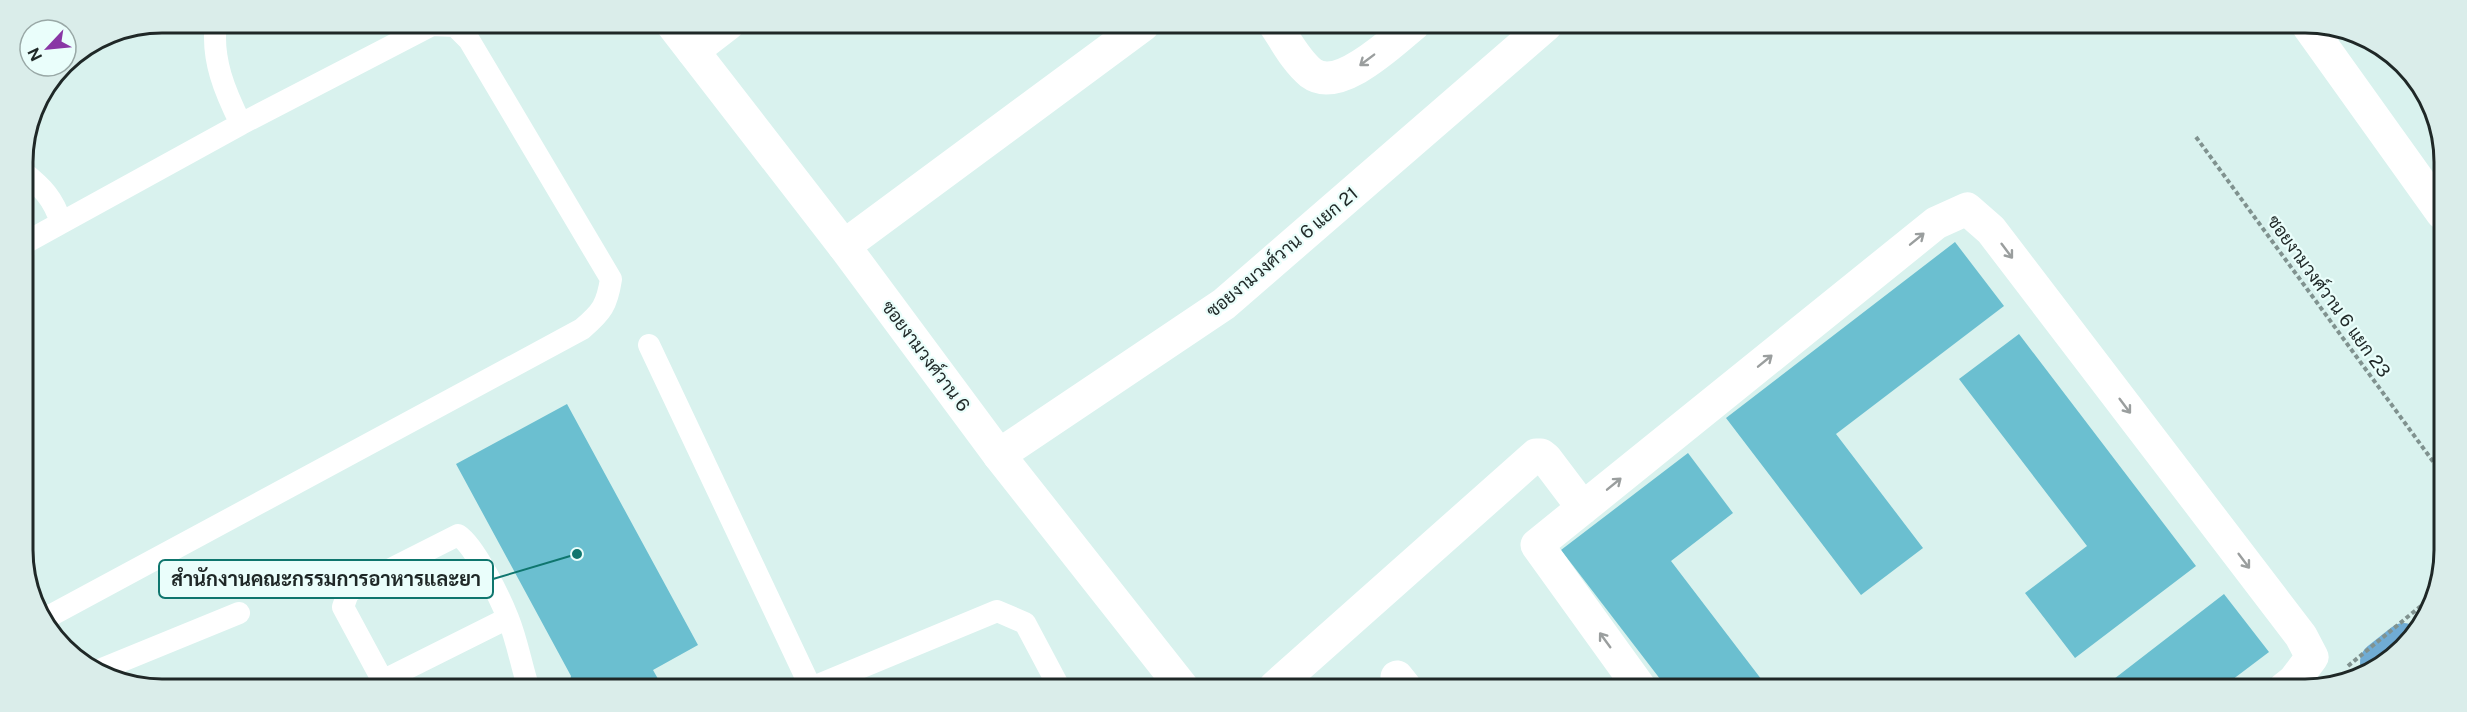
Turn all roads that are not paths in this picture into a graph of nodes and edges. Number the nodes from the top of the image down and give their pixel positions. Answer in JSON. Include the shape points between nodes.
{"nodes":[{"id":1,"x":215,"y":33,"type":"edge"},
{"id":2,"x":417,"y":33,"type":"edge"},
{"id":3,"x":462,"y":33,"type":"edge"},
{"id":4,"x":679,"y":33,"type":"edge"},
{"id":5,"x":716,"y":33,"type":"edge"},
{"id":6,"x":1132,"y":33,"type":"edge"},
{"id":7,"x":1280,"y":33,"type":"edge"},
{"id":8,"x":1403,"y":33,"type":"edge"},
{"id":9,"x":1538,"y":33,"type":"edge"},
{"id":10,"x":2314,"y":34,"type":"edge"},
{"id":11,"x":693,"y":51,"type":"junction"},
{"id":12,"x":241,"y":124,"type":"junction"},
{"id":13,"x":33,"y":180,"type":"edge"},
{"id":14,"x":2434,"y":202,"type":"edge"},
{"id":15,"x":61,"y":223,"type":"junction"},
{"id":16,"x":33,"y":238,"type":"edge"},
{"id":17,"x":844,"y":246,"type":"junction"},
{"id":18,"x":650,"y":345,"type":"dead end"},
{"id":19,"x":999,"y":455,"type":"junction"},
{"id":20,"x":1583,"y":508,"type":"junction"},
{"id":21,"x":239,"y":612,"type":"dead end"},
{"id":22,"x":51,"y":615,"type":"edge"},
{"id":23,"x":508,"y":618,"type":"junction"},
{"id":24,"x":108,"y":667,"type":"edge"},
{"id":25,"x":381,"y":679,"type":"edge"},
{"id":26,"x":391,"y":679,"type":"edge"},
{"id":27,"x":526,"y":679,"type":"edge"},
{"id":28,"x":807,"y":679,"type":"edge"},
{"id":29,"x":833,"y":679,"type":"edge"},
{"id":30,"x":1055,"y":679,"type":"edge"},
{"id":31,"x":1176,"y":679,"type":"edge"},
{"id":32,"x":1284,"y":679,"type":"edge"},
{"id":33,"x":1634,"y":679,"type":"edge"},
{"id":34,"x":2296,"y":679,"type":"edge"}],
"edges":[{"from":1,"to":12,"type":"lane","via":[[219,70]]},
{"from":2,"to":12,"type":"lane"},
{"from":3,"to":22,"type":"lane","via":[[611,279],[601,312],[582,329]]},
{"from":4,"to":11,"type":"street","name":"ซอยงามวงศ์วาน 6"},
{"from":5,"to":11,"type":"street"},
{"from":6,"to":17,"type":"street"},
{"from":8,"to":7,"type":"street","one_way":true,"via":[[1354,70],[1325,79],[1312,74]]},
{"from":9,"to":19,"type":"street","name":"ซอยงามวงศ์วาน 6 แยก 21","via":[[1224,304]]},
{"from":10,"to":14,"type":"street"},
{"from":11,"to":17,"type":"street","name":"ซอยงามวงศ์วาน 6"},
{"from":12,"to":15,"type":"lane"},
{"from":13,"to":15,"type":"lane","via":[[56,206]]},
{"from":15,"to":16,"type":"lane"},
{"from":17,"to":19,"type":"street","name":"ซอยงามวงศ์วาน 6"},
{"from":18,"to":28,"type":"lane"},
{"from":19,"to":31,"type":"street","name":"ซอยงามวงศ์วาน 6"},
{"from":20,"to":32,"type":"street","via":[[1546,459],[1536,455]]},
{"from":33,"to":20,"type":"street","one_way":true,"via":[[1537,545]]},
{"from":20,"to":34,"type":"street","one_way":true,"via":[[1936,223],[1967,209],[1991,230],[2301,636],[2312,657]]},
{"from":21,"to":24,"type":"lane"},
{"from":23,"to":25,"type":"lane","via":[[467,541],[458,536],[437,546],[348,593],[343,607]]},
{"from":23,"to":26,"type":"lane"},
{"from":23,"to":27,"type":"lane"},
{"from":29,"to":30,"type":"lane","via":[[996,611],[1025,623]]}]}
